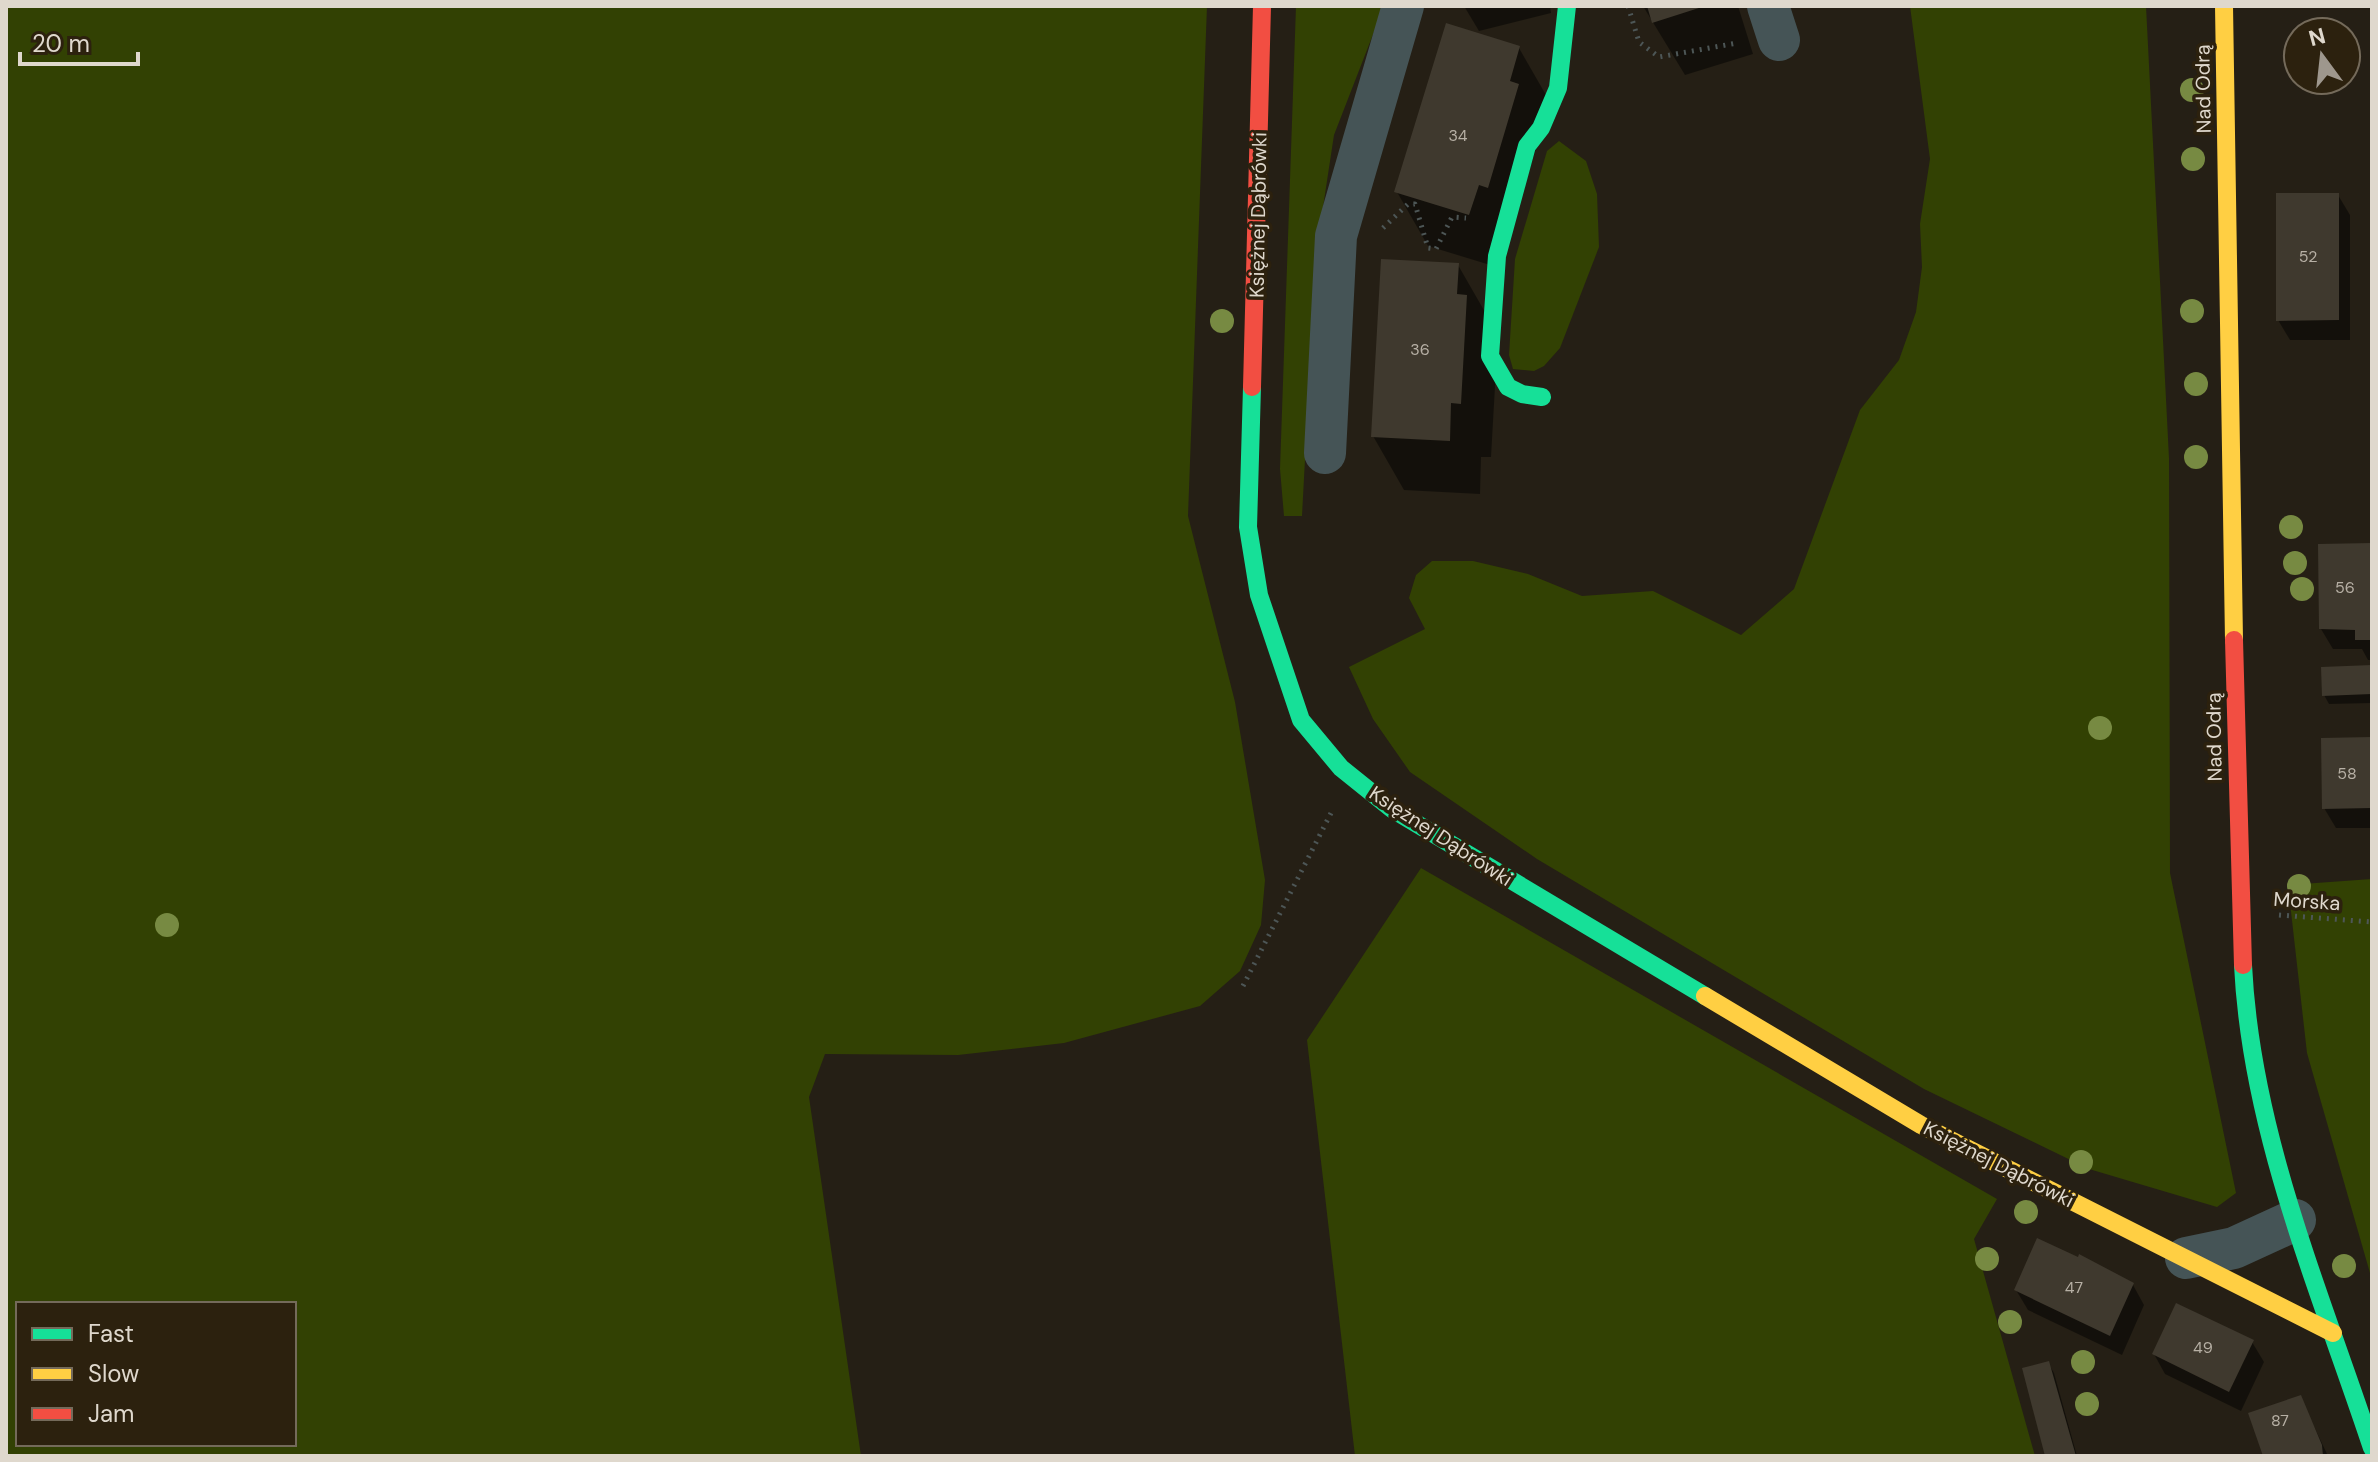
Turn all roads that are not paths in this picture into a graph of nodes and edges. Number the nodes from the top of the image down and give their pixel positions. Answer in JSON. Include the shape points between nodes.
{"nodes":[{"id":1,"x":1262,"y":6,"type":"edge"},
{"id":2,"x":1403,"y":6,"type":"edge"},
{"id":3,"x":1567,"y":6,"type":"edge"},
{"id":4,"x":2224,"y":6,"type":"edge"},
{"id":5,"x":1542,"y":397,"type":"dead end"},
{"id":6,"x":1325,"y":453,"type":"dead end"},
{"id":7,"x":2295,"y":1220,"type":"junction"},
{"id":8,"x":2186,"y":1258,"type":"junction"},
{"id":9,"x":2333,"y":1333,"type":"junction"},
{"id":10,"x":2372,"y":1448,"type":"edge"}],
"edges":[{"from":1,"to":8,"type":"street","name":"Księżnej Dąbrówki","via":[[1248,527],[1259,595],[1301,720],[1341,768],[1392,809],[1474,859],[1921,1125]]},
{"from":2,"to":6,"type":"street","via":[[1336,236]]},
{"from":3,"to":5,"type":"street","via":[[1558,88],[1527,146],[1497,256],[1490,356],[1506,389]]},
{"from":4,"to":7,"type":"street","name":"Nad Odrą","via":[[2239,911],[2254,1073]]},
{"from":7,"to":8,"type":"street","via":[[2234,1248]]},
{"from":7,"to":9,"type":"street","name":"Nad Odrą"},
{"from":8,"to":9,"type":"street","name":"Księżnej Dąbrówki"},
{"from":9,"to":10,"type":"street","name":"Nad Odrą"}]}
